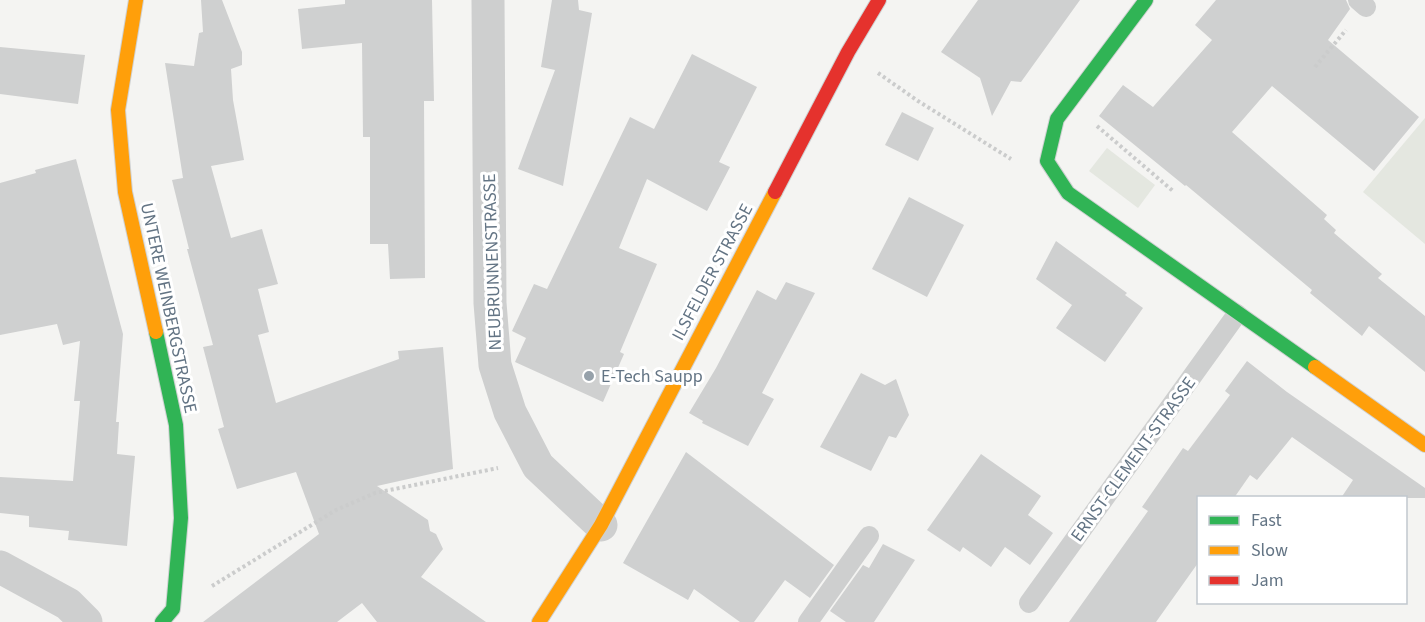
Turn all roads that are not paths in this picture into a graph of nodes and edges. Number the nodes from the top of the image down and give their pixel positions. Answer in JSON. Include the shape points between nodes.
{"nodes":[{"id":1,"x":135,"y":0,"type":"edge"},
{"id":2,"x":488,"y":0,"type":"edge"},
{"id":3,"x":879,"y":0,"type":"edge"},
{"id":4,"x":1146,"y":0,"type":"edge"},
{"id":5,"x":1237,"y":314,"type":"junction"},
{"id":6,"x":1425,"y":445,"type":"edge"},
{"id":7,"x":601,"y":525,"type":"junction"},
{"id":8,"x":869,"y":536,"type":"dead end"},
{"id":9,"x":0,"y":567,"type":"edge"},
{"id":10,"x":1029,"y":603,"type":"dead end"},
{"id":11,"x":86,"y":622,"type":"edge"},
{"id":12,"x":162,"y":622,"type":"edge"},
{"id":13,"x":539,"y":622,"type":"edge"},
{"id":14,"x":807,"y":622,"type":"edge"}],
"edges":[{"from":1,"to":12,"type":"street","name":"UNTERE WEINBERGSTRASSE","via":[[118,110],[124,192],[176,425],[181,518],[173,609]]},
{"from":2,"to":7,"type":"street","name":"NEUBRUNNENSTRASSE","via":[[490,303],[495,365],[510,411],[538,466]]},
{"from":3,"to":7,"type":"street","name":"ILSFELDER STRASSE","via":[[848,52]]},
{"from":4,"to":5,"type":"street","via":[[1057,118],[1047,161],[1068,193]]},
{"from":5,"to":6,"type":"street"},
{"from":5,"to":10,"type":"lane","name":"ERNST-CLEMENT-STRASSE"},
{"from":7,"to":13,"type":"street","name":"ILSFELDER STRASSE"},
{"from":8,"to":14,"type":"lane"},
{"from":9,"to":11,"type":"street","via":[[68,604]]}]}
